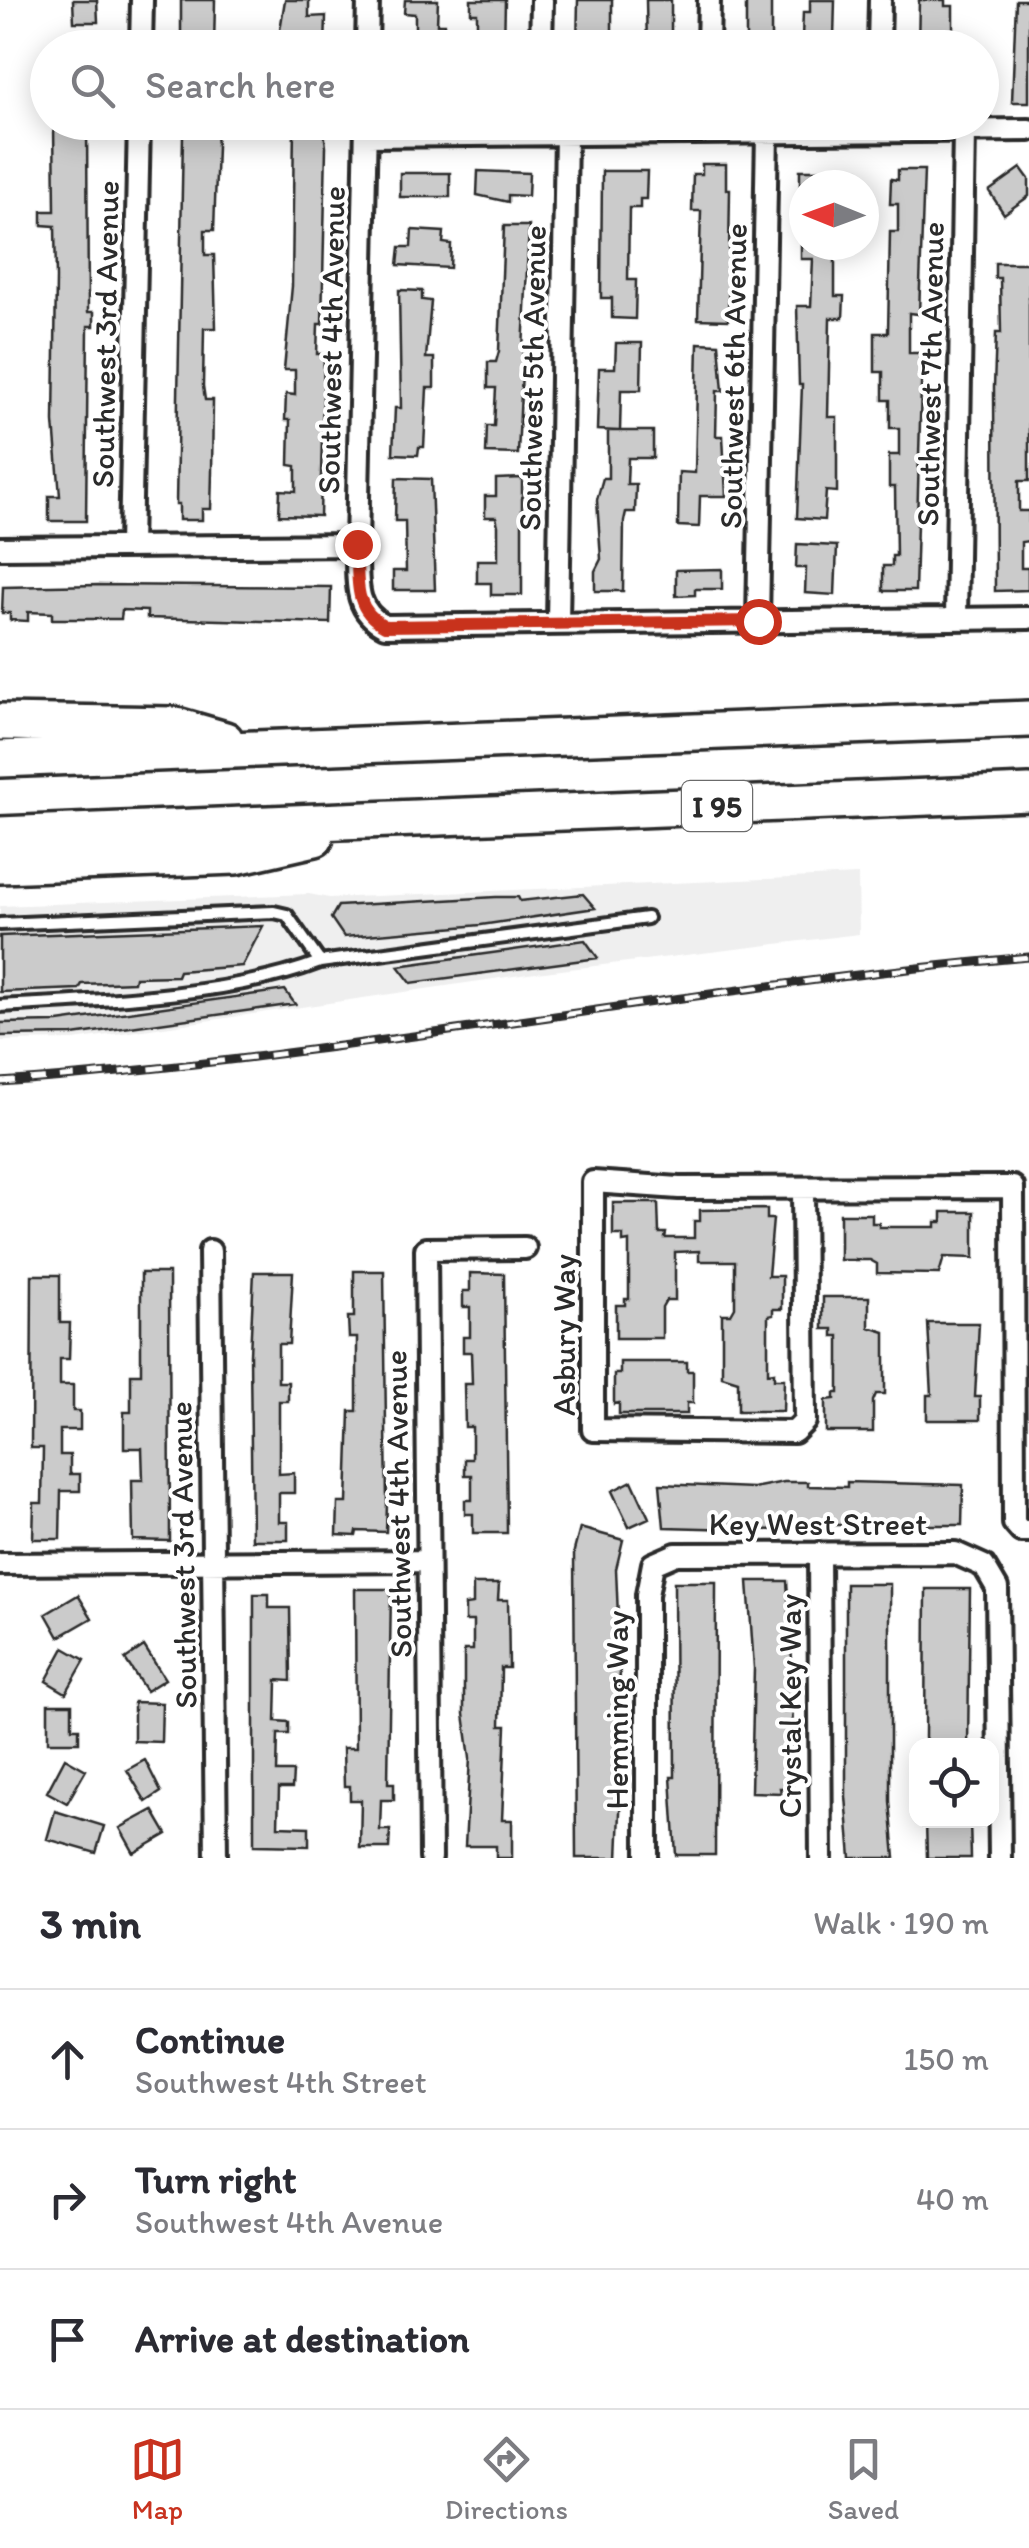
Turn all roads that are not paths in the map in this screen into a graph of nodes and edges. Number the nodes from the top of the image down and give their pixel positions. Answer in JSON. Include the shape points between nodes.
{"nodes":[{"id":1,"x":142,"y":0,"type":"edge"},
{"id":2,"x":368,"y":0,"type":"edge"},
{"id":3,"x":542,"y":0,"type":"edge"},
{"id":4,"x":709,"y":0,"type":"edge"},
{"id":5,"x":880,"y":0,"type":"edge"},
{"id":6,"x":141,"y":30,"type":"edge"},
{"id":7,"x":367,"y":30,"type":"edge"},
{"id":8,"x":541,"y":30,"type":"edge"},
{"id":9,"x":708,"y":30,"type":"edge"},
{"id":10,"x":879,"y":30,"type":"edge"},
{"id":11,"x":999,"y":130,"type":"edge"},
{"id":12,"x":1029,"y":130,"type":"edge"},
{"id":13,"x":139,"y":140,"type":"edge"},
{"id":14,"x":366,"y":140,"type":"edge"},
{"id":15,"x":566,"y":140,"type":"edge"},
{"id":16,"x":767,"y":140,"type":"edge"},
{"id":17,"x":964,"y":140,"type":"edge"},
{"id":18,"x":357,"y":544,"type":"junction"},
{"id":19,"x":130,"y":546,"type":"junction"},
{"id":20,"x":0,"y":548,"type":"edge"},
{"id":21,"x":1029,"y":618,"type":"edge"},
{"id":22,"x":956,"y":619,"type":"junction"},
{"id":23,"x":758,"y":621,"type":"junction"},
{"id":24,"x":558,"y":623,"type":"junction"},
{"id":25,"x":1029,"y":719,"type":"edge"},
{"id":26,"x":0,"y":722,"type":"edge"},
{"id":27,"x":254,"y":749,"type":"junction"},
{"id":28,"x":0,"y":759,"type":"edge"},
{"id":29,"x":1029,"y":794,"type":"edge"},
{"id":30,"x":404,"y":818,"type":"junction"},
{"id":31,"x":0,"y":834,"type":"edge"},
{"id":32,"x":0,"y":865,"type":"edge"},
{"id":33,"x":647,"y":918,"type":"dead end"},
{"id":34,"x":0,"y":924,"type":"edge"},
{"id":35,"x":320,"y":962,"type":"junction"},
{"id":36,"x":0,"y":1006,"type":"edge"},
{"id":37,"x":1021,"y":1187,"type":"edge"},
{"id":38,"x":803,"y":1189,"type":"junction"},
{"id":39,"x":1021,"y":1240,"type":"edge"},
{"id":40,"x":526,"y":1248,"type":"dead end"},
{"id":41,"x":210,"y":1251,"type":"dead end"},
{"id":42,"x":1029,"y":1531,"type":"edge"},
{"id":43,"x":818,"y":1553,"type":"junction"},
{"id":44,"x":428,"y":1561,"type":"junction"},
{"id":45,"x":214,"y":1562,"type":"junction"},
{"id":46,"x":0,"y":1564,"type":"edge"},
{"id":47,"x":653,"y":1564,"type":"joint"},
{"id":48,"x":216,"y":1858,"type":"edge"},
{"id":49,"x":431,"y":1858,"type":"edge"},
{"id":50,"x":646,"y":1858,"type":"edge"},
{"id":51,"x":821,"y":1858,"type":"edge"},
{"id":52,"x":1000,"y":1858,"type":"edge"}],
"edges":[{"from":1,"to":6,"type":"street"},
{"from":2,"to":7,"type":"street"},
{"from":3,"to":8,"type":"street"},
{"from":4,"to":9,"type":"street"},
{"from":5,"to":10,"type":"street"},
{"from":11,"to":12,"type":"street"},
{"from":13,"to":19,"type":"street","name":"Southwest 3rd Avenue"},
{"from":14,"to":18,"type":"street","name":"Southwest 4th Avenue"},
{"from":15,"to":24,"type":"street","name":"Southwest 5th Avenue"},
{"from":16,"to":23,"type":"street","name":"Southwest 6th Avenue"},
{"from":17,"to":22,"type":"street","name":"Southwest 7th Avenue"},
{"from":18,"to":19,"type":"street"},
{"from":18,"to":24,"type":"street","name":"Southwest 4th Avenue","via":[[359,598],[368,618],[385,626]]},
{"from":19,"to":20,"type":"street"},
{"from":21,"to":22,"type":"street"},
{"from":22,"to":23,"type":"street"},
{"from":23,"to":24,"type":"street"},
{"from":25,"to":27,"type":"highway","number":"I 95"},
{"from":26,"to":27,"type":"highway","via":[[174,725]]},
{"from":27,"to":28,"type":"highway","number":"I 95"},
{"from":29,"to":30,"type":"highway","number":"I 95"},
{"from":30,"to":31,"type":"highway","number":"I 95"},
{"from":30,"to":32,"type":"highway","via":[[236,856]]},
{"from":33,"to":35,"type":"lane"},
{"from":34,"to":35,"type":"lane","via":[[274,912],[287,915]]},
{"from":35,"to":36,"type":"lane","via":[[289,974],[106,1001]]},
{"from":37,"to":38,"type":"street","name":"Asbury Way"},
{"from":37,"to":39,"type":"street","name":"Asbury Way"},
{"from":38,"to":38,"type":"street","name":"Asbury Way","via":[[805,1421],[794,1432],[593,1430],[593,1182]]},
{"from":39,"to":42,"type":"street","name":"Asbury Way","via":[[1014,1523]]},
{"from":40,"to":44,"type":"street","name":"Southwest 4th Avenue","via":[[426,1248]]},
{"from":41,"to":45,"type":"street","name":"Southwest 3rd Avenue"},
{"from":43,"to":47,"type":"street","name":"Key West Street","via":[[676,1554]]},
{"from":43,"to":51,"type":"street","name":"Crystal Key Way"},
{"from":43,"to":52,"type":"street","name":"Key West Street","via":[[955,1553],[984,1566],[997,1588]]},
{"from":44,"to":45,"type":"street"},
{"from":44,"to":49,"type":"street","name":"Southwest 4th Avenue"},
{"from":45,"to":46,"type":"street"},
{"from":45,"to":48,"type":"street","name":"Southwest 3rd Avenue"},
{"from":47,"to":50,"type":"street","name":"Hemming Way","via":[[646,1595]]}]}
